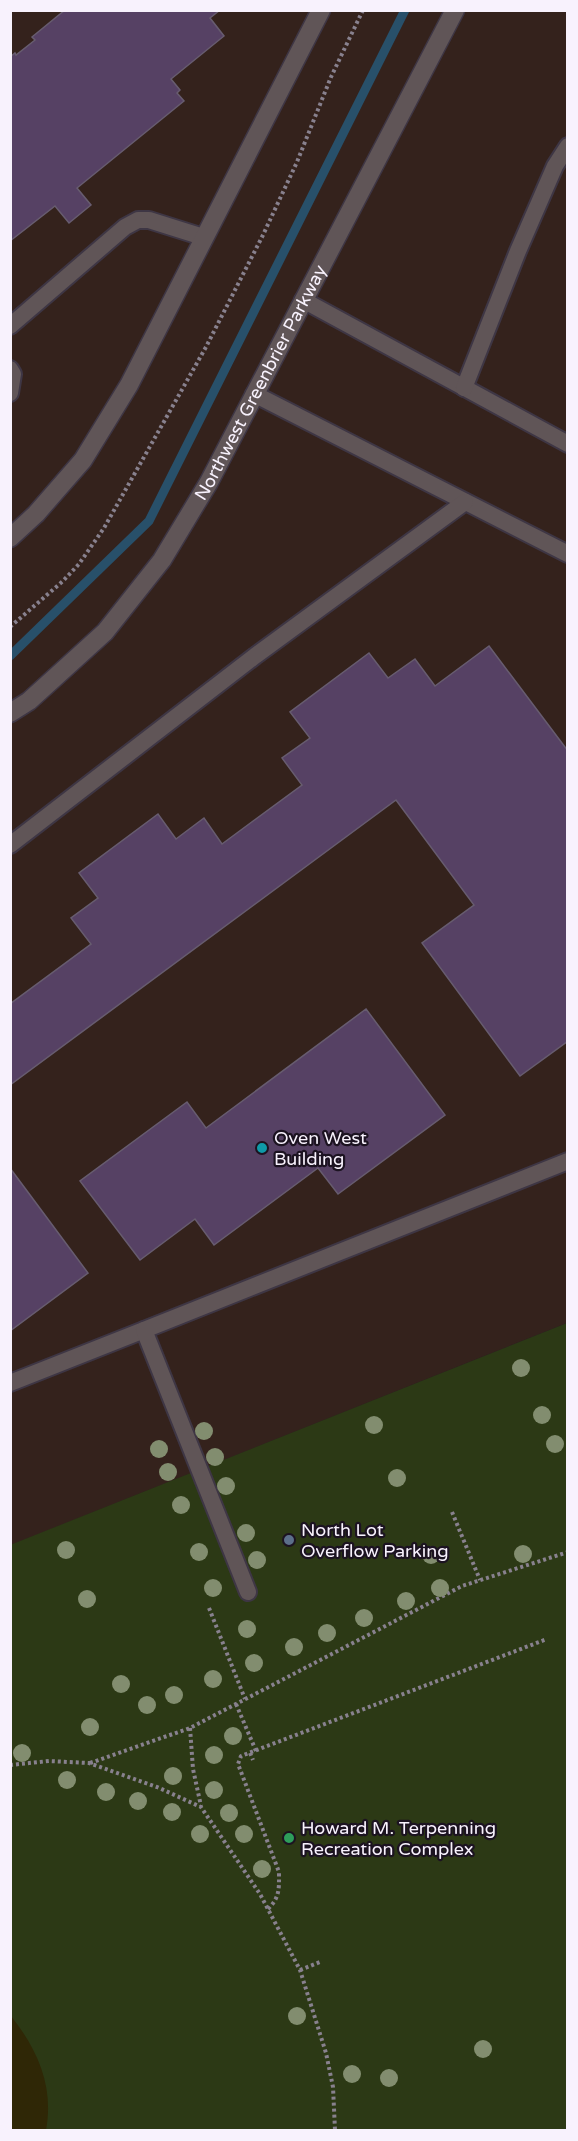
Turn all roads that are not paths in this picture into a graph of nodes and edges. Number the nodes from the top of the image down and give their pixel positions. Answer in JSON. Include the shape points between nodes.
{"nodes":[{"id":1,"x":321,"y":10,"type":"edge"},
{"id":2,"x":455,"y":10,"type":"edge"},
{"id":3,"x":567,"y":146,"type":"edge"},
{"id":4,"x":203,"y":237,"type":"junction"},
{"id":5,"x":303,"y":300,"type":"junction"},
{"id":6,"x":10,"y":326,"type":"edge"},
{"id":7,"x":10,"y":369,"type":"edge"},
{"id":8,"x":464,"y":388,"type":"junction"},
{"id":9,"x":10,"y":393,"type":"edge"},
{"id":10,"x":254,"y":394,"type":"junction"},
{"id":11,"x":567,"y":444,"type":"edge"},
{"id":12,"x":465,"y":502,"type":"junction"},
{"id":13,"x":10,"y":538,"type":"edge"},
{"id":14,"x":567,"y":554,"type":"edge"},
{"id":15,"x":10,"y":713,"type":"edge"},
{"id":16,"x":10,"y":845,"type":"edge"},
{"id":17,"x":567,"y":1161,"type":"edge"},
{"id":18,"x":144,"y":1330,"type":"junction"},
{"id":19,"x":10,"y":1383,"type":"edge"},
{"id":20,"x":248,"y":1593,"type":"dead end"}],
"edges":[{"from":1,"to":4,"type":"street"},
{"from":2,"to":5,"type":"street","name":"Northwest Greenbrier Parkway"},
{"from":3,"to":8,"type":"lane","via":[[518,251]]},
{"from":4,"to":6,"type":"lane","via":[[138,220]]},
{"from":4,"to":13,"type":"street","via":[[129,385],[83,460]]},
{"from":5,"to":8,"type":"lane"},
{"from":5,"to":10,"type":"street","name":"Northwest Greenbrier Parkway"},
{"from":7,"to":9,"type":"lane"},
{"from":8,"to":11,"type":"lane"},
{"from":10,"to":12,"type":"lane"},
{"from":10,"to":15,"type":"street","name":"Northwest Greenbrier Parkway","via":[[209,482],[162,560],[105,632],[29,701]]},
{"from":12,"to":14,"type":"lane"},
{"from":12,"to":16,"type":"lane","via":[[255,656]]},
{"from":17,"to":18,"type":"lane"},
{"from":18,"to":19,"type":"lane"},
{"from":18,"to":20,"type":"lane"}]}
